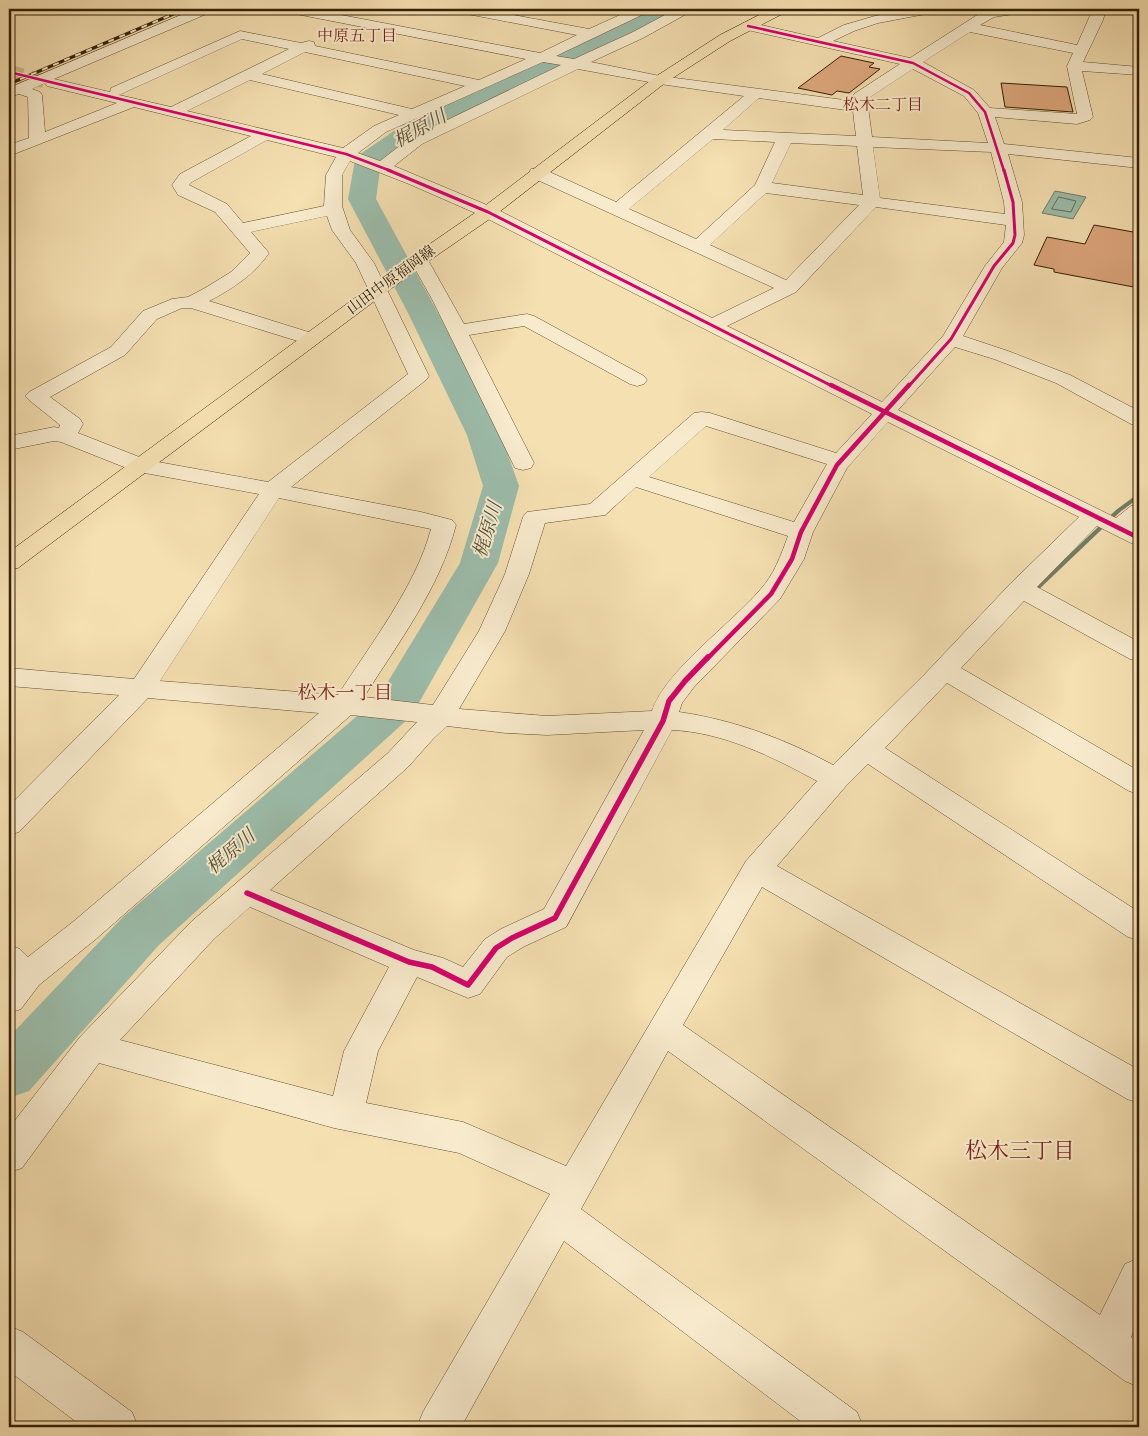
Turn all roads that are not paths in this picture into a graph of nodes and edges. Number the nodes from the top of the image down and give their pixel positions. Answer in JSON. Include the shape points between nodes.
{"nodes":[{"id":1,"x":206,"y":9,"type":"edge"},
{"id":2,"x":291,"y":9,"type":"edge"},
{"id":3,"x":462,"y":9,"type":"edge"},
{"id":4,"x":532,"y":9,"type":"edge"},
{"id":5,"x":643,"y":9,"type":"edge"},
{"id":6,"x":685,"y":9,"type":"edge"},
{"id":7,"x":781,"y":9,"type":"edge"},
{"id":8,"x":931,"y":9,"type":"edge"},
{"id":9,"x":1020,"y":9,"type":"edge"},
{"id":10,"x":1099,"y":9,"type":"edge"},
{"id":11,"x":986,"y":11,"type":"edge"},
{"id":12,"x":376,"y":13,"type":"dead end"},
{"id":13,"x":514,"y":19,"type":"junction"},
{"id":14,"x":359,"y":21,"type":"junction"},
{"id":15,"x":748,"y":26,"type":"junction"},
{"id":16,"x":968,"y":27,"type":"junction"},
{"id":17,"x":592,"y":34,"type":"junction"},
{"id":18,"x":822,"y":41,"type":"junction"},
{"id":19,"x":303,"y":48,"type":"junction"},
{"id":20,"x":110,"y":50,"type":"junction"},
{"id":21,"x":1081,"y":50,"type":"junction"},
{"id":22,"x":129,"y":54,"type":"dead end"},
{"id":23,"x":542,"y":57,"type":"junction"},
{"id":24,"x":147,"y":58,"type":"dead end"},
{"id":25,"x":914,"y":63,"type":"junction"},
{"id":26,"x":576,"y":64,"type":"junction"},
{"id":27,"x":175,"y":65,"type":"junction"},
{"id":28,"x":1074,"y":66,"type":"junction"},
{"id":29,"x":1139,"y":71,"type":"edge"},
{"id":30,"x":247,"y":75,"type":"junction"},
{"id":31,"x":52,"y":79,"type":"junction"},
{"id":32,"x":660,"y":80,"type":"junction"},
{"id":33,"x":479,"y":84,"type":"junction"},
{"id":34,"x":14,"y":91,"type":"edge"},
{"id":35,"x":116,"y":91,"type":"junction"},
{"id":36,"x":756,"y":92,"type":"junction"},
{"id":37,"x":134,"y":102,"type":"junction"},
{"id":38,"x":860,"y":107,"type":"junction"},
{"id":39,"x":177,"y":110,"type":"junction"},
{"id":40,"x":985,"y":112,"type":"junction"},
{"id":41,"x":414,"y":114,"type":"junction"},
{"id":42,"x":266,"y":134,"type":"junction"},
{"id":43,"x":709,"y":134,"type":"junction"},
{"id":44,"x":786,"y":138,"type":"junction"},
{"id":45,"x":37,"y":139,"type":"junction"},
{"id":46,"x":864,"y":141,"type":"junction"},
{"id":47,"x":998,"y":148,"type":"junction"},
{"id":48,"x":9,"y":151,"type":"edge"},
{"id":49,"x":348,"y":155,"type":"junction"},
{"id":50,"x":1139,"y":163,"type":"edge"},
{"id":51,"x":380,"y":167,"type":"junction"},
{"id":52,"x":537,"y":173,"type":"junction"},
{"id":53,"x":762,"y":187,"type":"junction"},
{"id":54,"x":872,"y":202,"type":"junction"},
{"id":55,"x":618,"y":209,"type":"junction"},
{"id":56,"x":334,"y":210,"type":"junction"},
{"id":57,"x":488,"y":212,"type":"junction"},
{"id":58,"x":1015,"y":221,"type":"junction"},
{"id":59,"x":239,"y":229,"type":"junction"},
{"id":60,"x":698,"y":246,"type":"junction"},
{"id":61,"x":417,"y":261,"type":"junction"},
{"id":62,"x":383,"y":286,"type":"junction"},
{"id":63,"x":788,"y":288,"type":"junction"},
{"id":64,"x":192,"y":302,"type":"junction"},
{"id":65,"x":712,"y":326,"type":"junction"},
{"id":66,"x":458,"y":331,"type":"junction"},
{"id":67,"x":311,"y":338,"type":"junction"},
{"id":68,"x":951,"y":339,"type":"junction"},
{"id":69,"x":637,"y":380,"type":"dead end"},
{"id":70,"x":885,"y":412,"type":"junction"},
{"id":71,"x":1139,"y":419,"type":"edge"},
{"id":72,"x":66,"y":436,"type":"junction"},
{"id":73,"x":9,"y":444,"type":"edge"},
{"id":74,"x":840,"y":461,"type":"junction"},
{"id":75,"x":523,"y":463,"type":"dead end"},
{"id":76,"x":142,"y":466,"type":"junction"},
{"id":77,"x":633,"y":478,"type":"junction"},
{"id":78,"x":273,"y":490,"type":"junction"},
{"id":79,"x":1139,"y":510,"type":"edge"},
{"id":80,"x":1094,"y":516,"type":"junction"},
{"id":81,"x":1118,"y":528,"type":"junction"},
{"id":82,"x":801,"y":532,"type":"junction"},
{"id":83,"x":1139,"y":538,"type":"edge"},
{"id":84,"x":9,"y":564,"type":"edge"},
{"id":85,"x":1020,"y":588,"type":"junction"},
{"id":86,"x":1139,"y":652,"type":"edge"},
{"id":87,"x":945,"y":670,"type":"junction"},
{"id":88,"x":9,"y":677,"type":"edge"},
{"id":89,"x":140,"y":689,"type":"junction"},
{"id":90,"x":346,"y":704,"type":"junction"},
{"id":91,"x":440,"y":717,"type":"junction"},
{"id":92,"x":663,"y":721,"type":"junction"},
{"id":93,"x":868,"y":750,"type":"junction"},
{"id":94,"x":836,"y":779,"type":"junction"},
{"id":95,"x":1139,"y":784,"type":"edge"},
{"id":96,"x":9,"y":824,"type":"edge"},
{"id":97,"x":757,"y":869,"type":"junction"},
{"id":98,"x":247,"y":893,"type":"junction"},
{"id":99,"x":1139,"y":928,"type":"edge"},
{"id":100,"x":409,"y":962,"type":"junction"},
{"id":101,"x":15,"y":978,"type":"edge"},
{"id":102,"x":662,"y":1029,"type":"junction"},
{"id":103,"x":92,"y":1047,"type":"junction"},
{"id":104,"x":1139,"y":1088,"type":"edge"},
{"id":105,"x":346,"y":1113,"type":"junction"},
{"id":106,"x":9,"y":1156,"type":"edge"},
{"id":107,"x":566,"y":1200,"type":"junction"},
{"id":108,"x":1139,"y":1277,"type":"edge"},
{"id":109,"x":1107,"y":1344,"type":"junction"},
{"id":110,"x":9,"y":1346,"type":"edge"},
{"id":111,"x":1139,"y":1367,"type":"edge"},
{"id":112,"x":822,"y":1422,"type":"edge"},
{"id":113,"x":117,"y":1427,"type":"edge"},
{"id":114,"x":438,"y":1427,"type":"edge"}],
"edges":[{"from":1,"to":20,"type":"street"},
{"from":2,"to":14,"type":"street"},
{"from":3,"to":13,"type":"street"},
{"from":4,"to":13,"type":"street"},
{"from":5,"to":17,"type":"street"},
{"from":6,"to":26,"type":"street"},
{"from":7,"to":15,"type":"main road","name":"山田中原福岡線"},
{"from":8,"to":18,"type":"street","via":[[869,20]]},
{"from":9,"to":11,"type":"street"},
{"from":10,"to":21,"type":"street"},
{"from":11,"to":16,"type":"street"},
{"from":12,"to":14,"type":"street"},
{"from":13,"to":17,"type":"street"},
{"from":14,"to":19,"type":"street"},
{"from":14,"to":23,"type":"street"},
{"from":15,"to":18,"type":"street"},
{"from":15,"to":32,"type":"main road","name":"山田中原福岡線"},
{"from":16,"to":21,"type":"street"},
{"from":16,"to":25,"type":"street"},
{"from":17,"to":23,"type":"street"},
{"from":18,"to":25,"type":"street"},
{"from":19,"to":27,"type":"street","via":[[240,35]]},
{"from":19,"to":30,"type":"street"},
{"from":19,"to":33,"type":"street"},
{"from":20,"to":22,"type":"street"},
{"from":20,"to":31,"type":"street"},
{"from":21,"to":28,"type":"street"},
{"from":23,"to":26,"type":"street"},
{"from":23,"to":33,"type":"street"},
{"from":24,"to":27,"type":"street"},
{"from":25,"to":38,"type":"street","via":[[859,97]]},
{"from":25,"to":40,"type":"street","via":[[969,93]]},
{"from":26,"to":32,"type":"street"},
{"from":26,"to":51,"type":"street","via":[[416,141]]},
{"from":27,"to":35,"type":"street"},
{"from":28,"to":29,"type":"street"},
{"from":28,"to":40,"type":"street","via":[[1085,117]]},
{"from":30,"to":39,"type":"street"},
{"from":30,"to":41,"type":"street"},
{"from":31,"to":34,"type":"street"},
{"from":31,"to":35,"type":"street"},
{"from":31,"to":37,"type":"street"},
{"from":32,"to":36,"type":"street"},
{"from":32,"to":52,"type":"main road","name":"山田中原福岡線"},
{"from":33,"to":41,"type":"street"},
{"from":34,"to":45,"type":"street","via":[[35,96]]},
{"from":35,"to":39,"type":"street"},
{"from":36,"to":38,"type":"street"},
{"from":36,"to":43,"type":"street"},
{"from":37,"to":39,"type":"street"},
{"from":37,"to":45,"type":"street"},
{"from":38,"to":46,"type":"street"},
{"from":39,"to":42,"type":"street"},
{"from":40,"to":47,"type":"street"},
{"from":41,"to":49,"type":"street","via":[[380,129]]},
{"from":42,"to":49,"type":"street"},
{"from":42,"to":59,"type":"street","via":[[186,178],[180,185],[184,191],[221,208]]},
{"from":43,"to":44,"type":"street"},
{"from":43,"to":55,"type":"street"},
{"from":44,"to":46,"type":"street"},
{"from":44,"to":53,"type":"street"},
{"from":45,"to":48,"type":"street"},
{"from":46,"to":47,"type":"street"},
{"from":46,"to":54,"type":"street"},
{"from":47,"to":50,"type":"street"},
{"from":47,"to":58,"type":"street"},
{"from":49,"to":51,"type":"street"},
{"from":49,"to":56,"type":"street","via":[[334,175]]},
{"from":51,"to":57,"type":"street"},
{"from":52,"to":55,"type":"street"},
{"from":52,"to":57,"type":"main road","name":"山田中原福岡線"},
{"from":53,"to":54,"type":"street"},
{"from":53,"to":60,"type":"street"},
{"from":54,"to":58,"type":"street"},
{"from":54,"to":63,"type":"street"},
{"from":55,"to":60,"type":"street"},
{"from":56,"to":59,"type":"street"},
{"from":56,"to":62,"type":"street","via":[[341,230]]},
{"from":57,"to":61,"type":"main road","name":"山田中原福岡線"},
{"from":57,"to":65,"type":"street"},
{"from":58,"to":68,"type":"street","via":[[1013,242],[994,266]]},
{"from":59,"to":64,"type":"street","via":[[260,253],[251,266],[235,278]]},
{"from":60,"to":63,"type":"street"},
{"from":61,"to":62,"type":"main road","name":"山田中原福岡線"},
{"from":61,"to":66,"type":"street"},
{"from":62,"to":67,"type":"main road","name":"山田中原福岡線"},
{"from":62,"to":78,"type":"street","via":[[419,376]]},
{"from":63,"to":65,"type":"street"},
{"from":64,"to":67,"type":"street"},
{"from":64,"to":72,"type":"street","via":[[179,303],[150,315],[118,351],[36,396],[72,424]]},
{"from":65,"to":70,"type":"street"},
{"from":66,"to":69,"type":"street","via":[[527,320]]},
{"from":66,"to":75,"type":"street"},
{"from":67,"to":76,"type":"main road","name":"山田中原福岡線"},
{"from":68,"to":70,"type":"street"},
{"from":68,"to":71,"type":"street","via":[[1002,354],[1063,379]]},
{"from":70,"to":74,"type":"street"},
{"from":70,"to":80,"type":"street"},
{"from":72,"to":73,"type":"street","via":[[54,434]]},
{"from":72,"to":76,"type":"street"},
{"from":74,"to":77,"type":"street","via":[[702,418]]},
{"from":74,"to":82,"type":"street"},
{"from":76,"to":78,"type":"street"},
{"from":76,"to":84,"type":"main road","name":"山田中原福岡線"},
{"from":77,"to":82,"type":"street"},
{"from":77,"to":91,"type":"street","via":[[598,510],[535,517],[517,574],[492,631]]},
{"from":78,"to":89,"type":"street"},
{"from":78,"to":90,"type":"street","via":[[421,518],[444,526],[438,548],[406,610]]},
{"from":79,"to":81,"type":"street"},
{"from":80,"to":81,"type":"street"},
{"from":80,"to":85,"type":"street"},
{"from":81,"to":83,"type":"street"},
{"from":82,"to":92,"type":"street","via":[[792,559],[772,594],[685,681],[669,701]]},
{"from":85,"to":86,"type":"street"},
{"from":85,"to":87,"type":"street"},
{"from":87,"to":93,"type":"street"},
{"from":87,"to":95,"type":"street"},
{"from":88,"to":89,"type":"street"},
{"from":89,"to":90,"type":"street"},
{"from":89,"to":96,"type":"street"},
{"from":90,"to":91,"type":"street"},
{"from":90,"to":101,"type":"street","via":[[85,930]]},
{"from":91,"to":92,"type":"street","via":[[533,725]]},
{"from":91,"to":98,"type":"street","via":[[398,760]]},
{"from":92,"to":94,"type":"street","via":[[686,722],[733,732]]},
{"from":92,"to":100,"type":"street","via":[[555,918],[496,948],[468,985],[432,967]]},
{"from":93,"to":94,"type":"street"},
{"from":93,"to":99,"type":"street"},
{"from":94,"to":97,"type":"street"},
{"from":97,"to":102,"type":"street"},
{"from":97,"to":104,"type":"street"},
{"from":98,"to":100,"type":"street"},
{"from":98,"to":103,"type":"street","via":[[203,930]]},
{"from":100,"to":105,"type":"street","via":[[361,1050]]},
{"from":102,"to":107,"type":"street"},
{"from":102,"to":109,"type":"street"},
{"from":103,"to":105,"type":"street"},
{"from":103,"to":106,"type":"street"},
{"from":105,"to":107,"type":"street","via":[[463,1138]]},
{"from":107,"to":112,"type":"street"},
{"from":107,"to":114,"type":"street"},
{"from":108,"to":109,"type":"street"},
{"from":109,"to":111,"type":"street"},
{"from":110,"to":113,"type":"street"}]}
